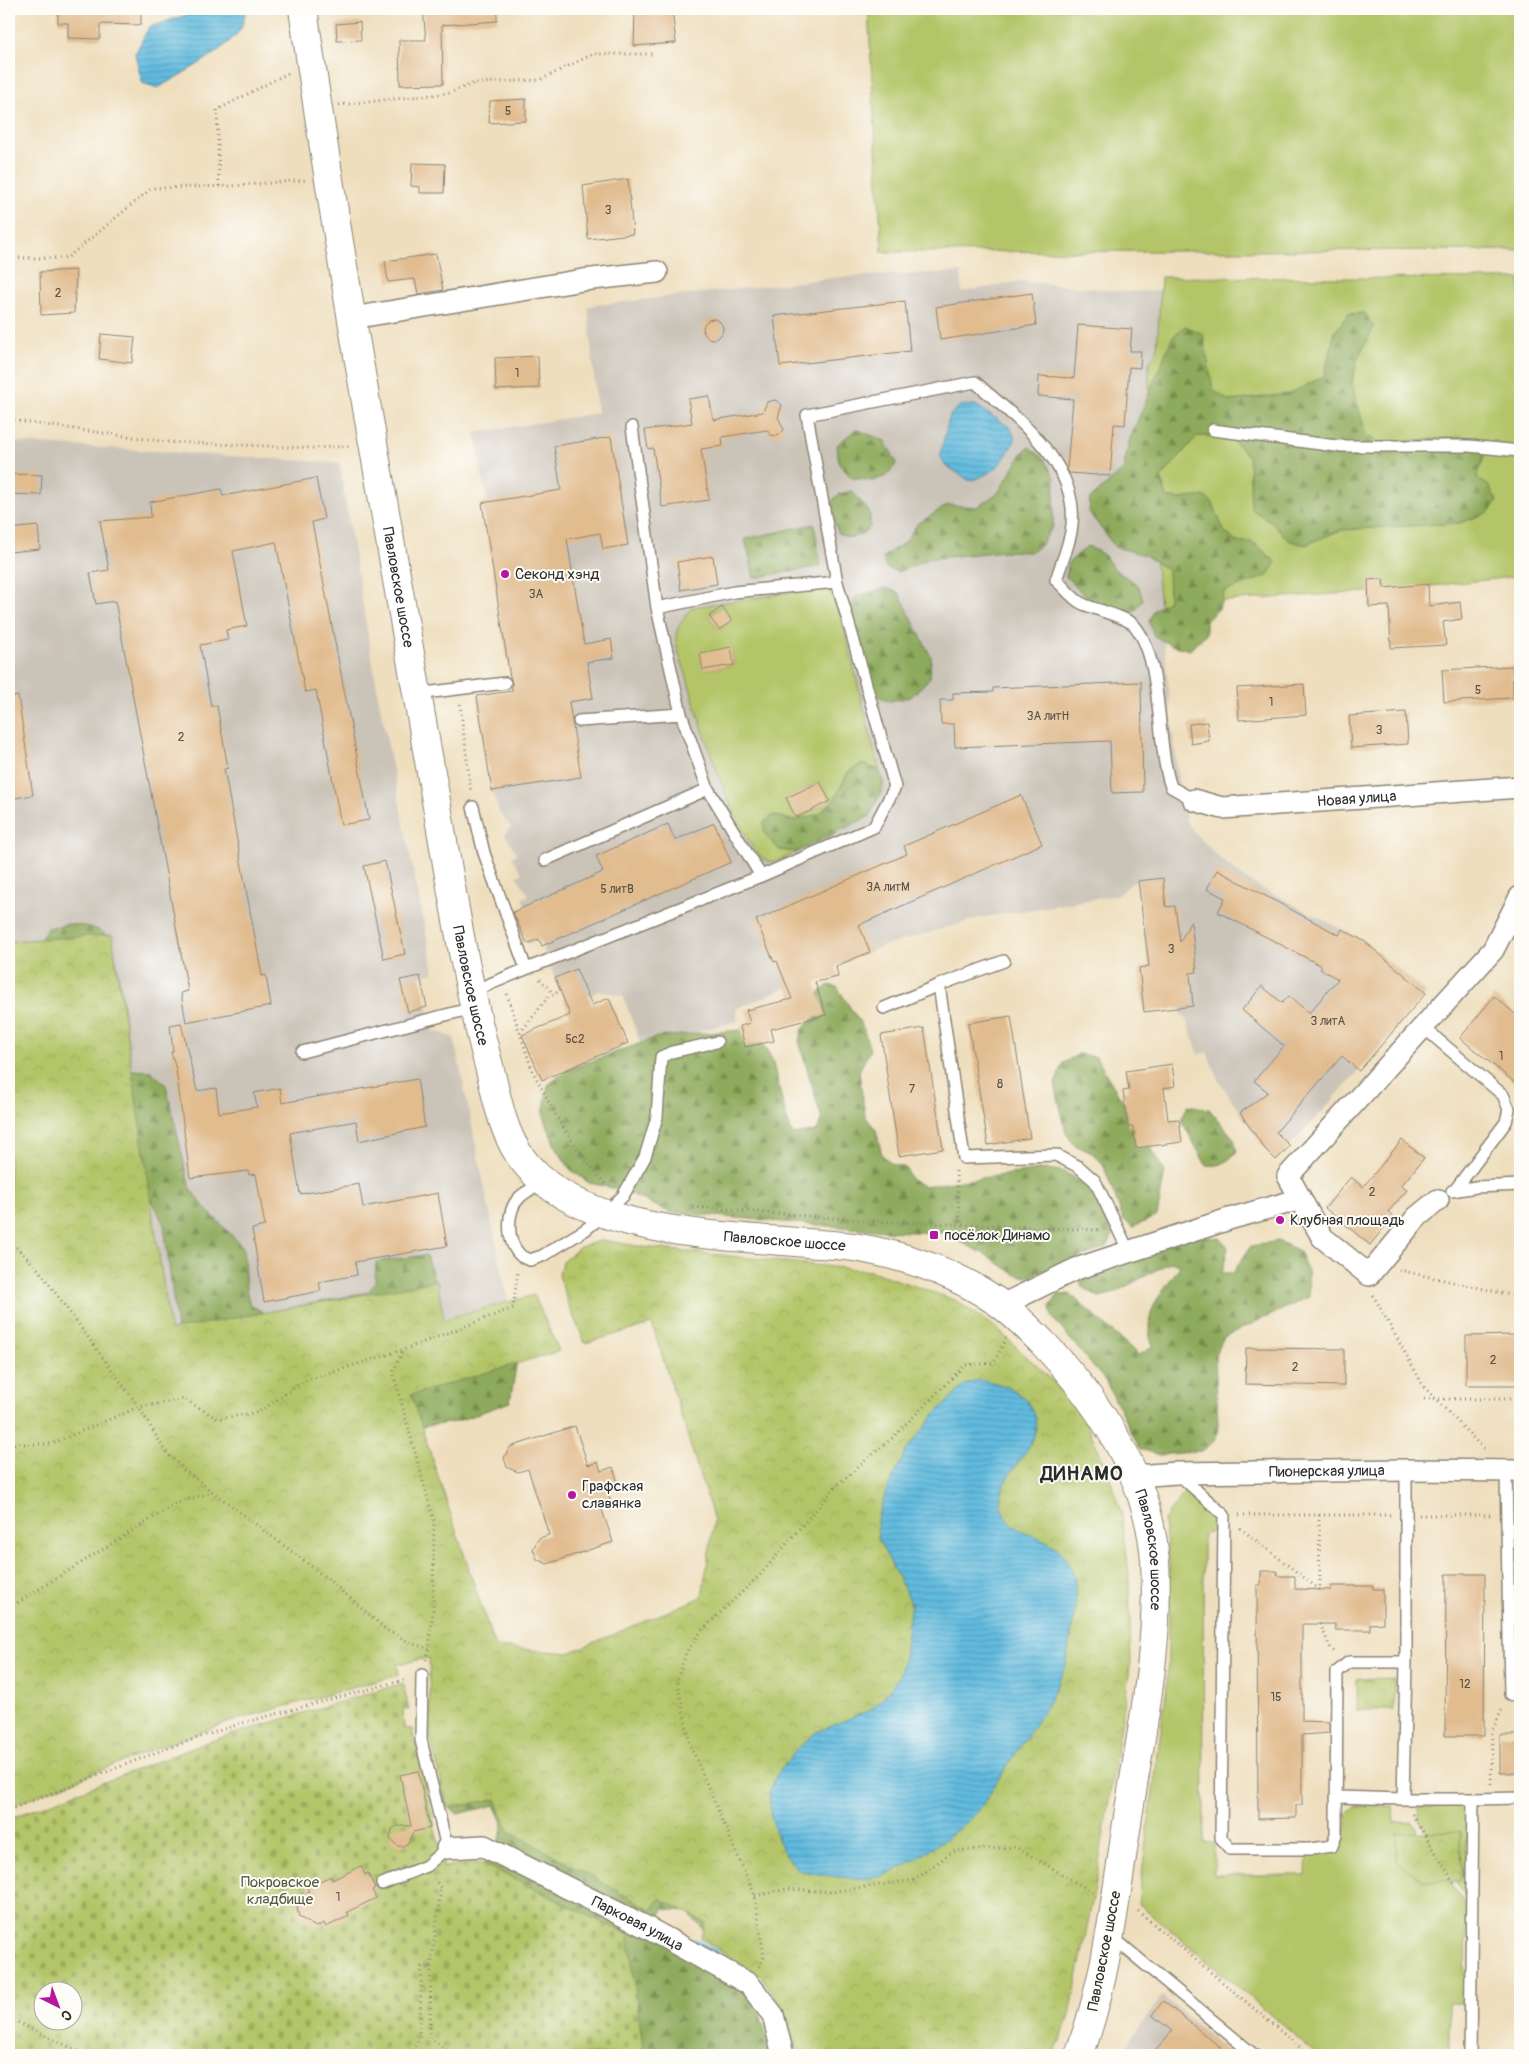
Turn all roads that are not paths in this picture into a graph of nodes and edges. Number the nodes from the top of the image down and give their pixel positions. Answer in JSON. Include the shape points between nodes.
{"nodes":[{"id":1,"x":303,"y":9,"type":"edge"},
{"id":2,"x":657,"y":272,"type":"dead end"},
{"id":3,"x":352,"y":318,"type":"junction"},
{"id":4,"x":632,"y":427,"type":"dead end"},
{"id":5,"x":1213,"y":430,"type":"dead end"},
{"id":6,"x":1520,"y":451,"type":"edge"},
{"id":7,"x":837,"y":582,"type":"junction"},
{"id":8,"x":657,"y":608,"type":"junction"},
{"id":9,"x":505,"y":682,"type":"dead end"},
{"id":10,"x":417,"y":694,"type":"junction"},
{"id":11,"x":681,"y":714,"type":"junction"},
{"id":12,"x":579,"y":721,"type":"dead end"},
{"id":13,"x":1520,"y":787,"type":"edge"},
{"id":14,"x":708,"y":789,"type":"junction"},
{"id":15,"x":1194,"y":800,"type":"joint"},
{"id":16,"x":473,"y":807,"type":"road end"},
{"id":17,"x":545,"y":860,"type":"dead end"},
{"id":18,"x":761,"y":876,"type":"junction"},
{"id":19,"x":1520,"y":897,"type":"edge"},
{"id":20,"x":1004,"y":962,"type":"dead end"},
{"id":21,"x":526,"y":969,"type":"junction"},
{"id":22,"x":939,"y":986,"type":"junction"},
{"id":23,"x":471,"y":1000,"type":"junction"},
{"id":24,"x":884,"y":1008,"type":"dead end"},
{"id":25,"x":1424,"y":1027,"type":"junction"},
{"id":26,"x":717,"y":1042,"type":"dead end"},
{"id":27,"x":302,"y":1052,"type":"dead end"},
{"id":28,"x":543,"y":1183,"type":"junction"},
{"id":29,"x":1520,"y":1185,"type":"edge"},
{"id":30,"x":1447,"y":1195,"type":"junction"},
{"id":31,"x":1301,"y":1199,"type":"junction"},
{"id":32,"x":614,"y":1205,"type":"junction"},
{"id":33,"x":1129,"y":1252,"type":"junction"},
{"id":34,"x":1012,"y":1313,"type":"junction"},
{"id":35,"x":1406,"y":1470,"type":"junction"},
{"id":36,"x":1513,"y":1471,"type":"edge"},
{"id":37,"x":1177,"y":1473,"type":"junction"},
{"id":38,"x":1135,"y":1476,"type":"junction"},
{"id":39,"x":1406,"y":1662,"type":"junction"},
{"id":40,"x":422,"y":1675,"type":"road end"},
{"id":41,"x":1515,"y":1696,"type":"edge"},
{"id":42,"x":1337,"y":1797,"type":"junction"},
{"id":43,"x":1520,"y":1798,"type":"edge"},
{"id":44,"x":1403,"y":1799,"type":"junction"},
{"id":45,"x":1473,"y":1799,"type":"junction"},
{"id":46,"x":447,"y":1848,"type":"junction"},
{"id":47,"x":382,"y":1884,"type":"dead end"},
{"id":48,"x":1110,"y":1935,"type":"junction"},
{"id":49,"x":783,"y":2055,"type":"edge"},
{"id":50,"x":1079,"y":2055,"type":"edge"},
{"id":51,"x":1254,"y":2055,"type":"edge"},
{"id":52,"x":1470,"y":2055,"type":"edge"}],
"edges":[{"from":1,"to":3,"type":"main road","name":"Павловское шоссе"},
{"from":2,"to":3,"type":"street","via":[[583,280]]},
{"from":3,"to":10,"type":"main road","name":"Павловское шоссе"},
{"from":4,"to":8,"type":"lane"},
{"from":5,"to":6,"type":"lane","via":[[1336,446],[1469,446]]},
{"from":7,"to":8,"type":"lane","via":[[734,592]]},
{"from":7,"to":15,"type":"lane","via":[[807,415],[976,382],[1028,429],[1058,464],[1072,502],[1071,532],[1056,580],[1080,603],[1133,624],[1146,647],[1155,678],[1164,768],[1171,787]]},
{"from":7,"to":18,"type":"lane","via":[[895,787],[874,827]]},
{"from":8,"to":11,"type":"lane"},
{"from":9,"to":10,"type":"lane"},
{"from":10,"to":23,"type":"main road","name":"Павловское шоссе"},
{"from":11,"to":12,"type":"lane"},
{"from":11,"to":14,"type":"lane"},
{"from":13,"to":15,"type":"street","name":"Новая улица","via":[[1222,808]]},
{"from":14,"to":17,"type":"lane"},
{"from":14,"to":18,"type":"lane"},
{"from":16,"to":21,"type":"lane","via":[[484,852]]},
{"from":18,"to":21,"type":"lane"},
{"from":19,"to":25,"type":"street","via":[[1493,950]]},
{"from":20,"to":22,"type":"lane"},
{"from":21,"to":23,"type":"lane","via":[[502,979]]},
{"from":22,"to":24,"type":"lane"},
{"from":22,"to":33,"type":"lane","via":[[964,1158],[1056,1155],[1079,1167],[1095,1181]]},
{"from":23,"to":27,"type":"lane"},
{"from":23,"to":28,"type":"main road","name":"Павловское шоссе","via":[[504,1123],[514,1148]]},
{"from":25,"to":30,"type":"lane","via":[[1503,1095],[1509,1109],[1506,1122]]},
{"from":25,"to":31,"type":"street","via":[[1288,1176]]},
{"from":26,"to":32,"type":"lane","via":[[661,1057],[657,1117],[645,1157]]},
{"from":28,"to":32,"type":"main road","name":"Павловское шоссе","via":[[586,1206]]},
{"from":28,"to":32,"type":"lane","via":[[519,1198],[511,1214],[509,1229],[513,1244],[520,1255],[530,1260],[585,1230]]},
{"from":29,"to":30,"type":"lane"},
{"from":30,"to":31,"type":"street","via":[[1417,1217],[1373,1270],[1322,1237]]},
{"from":31,"to":33,"type":"street","via":[[1230,1218]]},
{"from":32,"to":34,"type":"main road","name":"Павловское шоссе","via":[[632,1222],[686,1232],[862,1248],[914,1260],[969,1284]]},
{"from":33,"to":34,"type":"street","via":[[1076,1269]]},
{"from":34,"to":38,"type":"main road","name":"Павловское шоссе","via":[[1069,1370],[1107,1422]]},
{"from":35,"to":36,"type":"street","name":"Пионерская улица"},
{"from":35,"to":37,"type":"street","name":"Пионерская улица"},
{"from":35,"to":39,"type":"lane"},
{"from":36,"to":41,"type":"lane","via":[[1506,1515]]},
{"from":37,"to":38,"type":"street","name":"Пионерская улица"},
{"from":37,"to":42,"type":"lane","via":[[1224,1515],[1221,1838],[1230,1850],[1332,1846],[1336,1834]]},
{"from":38,"to":48,"type":"main road","name":"Павловское шоссе","via":[[1148,1516],[1154,1558],[1155,1616],[1150,1674]]},
{"from":39,"to":42,"type":"lane","via":[[1349,1662],[1337,1672]]},
{"from":39,"to":44,"type":"lane"},
{"from":40,"to":46,"type":"lane","via":[[421,1740]]},
{"from":42,"to":44,"type":"lane"},
{"from":43,"to":45,"type":"lane"},
{"from":44,"to":45,"type":"lane"},
{"from":45,"to":52,"type":"lane"},
{"from":46,"to":47,"type":"lane","via":[[426,1866]]},
{"from":46,"to":49,"type":"street","name":"Парковая улица","via":[[484,1846],[752,1978],[773,2015]]},
{"from":48,"to":50,"type":"main road","name":"Павловское шоссе","via":[[1098,1996]]},
{"from":48,"to":51,"type":"lane"}]}
